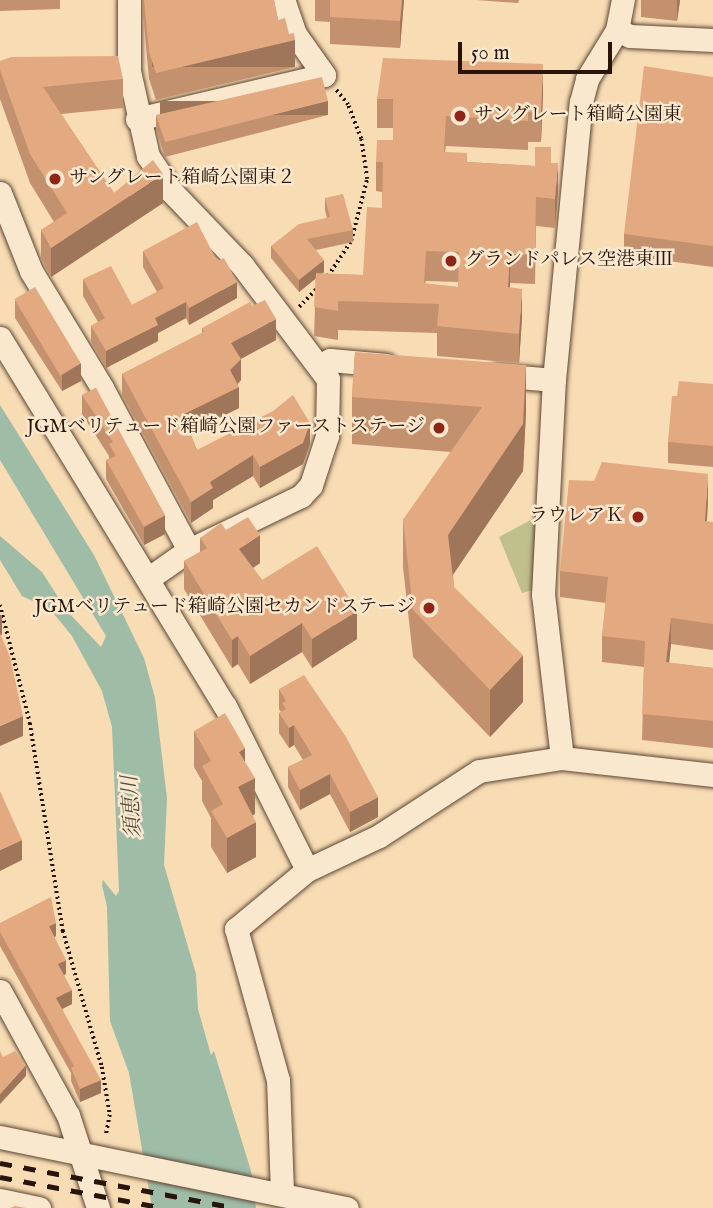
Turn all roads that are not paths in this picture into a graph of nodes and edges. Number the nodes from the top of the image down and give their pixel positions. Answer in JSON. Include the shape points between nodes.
{"nodes":[{"id":1,"x":129,"y":0,"type":"edge"},
{"id":2,"x":283,"y":0,"type":"edge"},
{"id":3,"x":623,"y":0,"type":"edge"},
{"id":4,"x":617,"y":30,"type":"junction"},
{"id":5,"x":713,"y":40,"type":"edge"},
{"id":6,"x":101,"y":71,"type":"edge"},
{"id":7,"x":129,"y":71,"type":"junction"},
{"id":8,"x":136,"y":119,"type":"junction"},
{"id":9,"x":0,"y":193,"type":"edge"},
{"id":10,"x":267,"y":298,"type":"junction"},
{"id":11,"x":244,"y":311,"type":"edge"},
{"id":12,"x":0,"y":338,"type":"edge"},
{"id":13,"x":321,"y":365,"type":"junction"},
{"id":14,"x":409,"y":367,"type":"edge"},
{"id":15,"x":475,"y":373,"type":"edge"},
{"id":16,"x":126,"y":376,"type":"edge"},
{"id":17,"x":554,"y":380,"type":"junction"},
{"id":18,"x":102,"y":388,"type":"junction"},
{"id":19,"x":190,"y":550,"type":"junction"},
{"id":20,"x":149,"y":578,"type":"junction"},
{"id":21,"x":562,"y":758,"type":"junction"},
{"id":22,"x":713,"y":775,"type":"edge"},
{"id":23,"x":307,"y":870,"type":"junction"},
{"id":24,"x":0,"y":991,"type":"edge"},
{"id":25,"x":0,"y":1137,"type":"edge"},
{"id":26,"x":92,"y":1154,"type":"junction"},
{"id":27,"x":282,"y":1193,"type":"junction"},
{"id":28,"x":0,"y":1200,"type":"edge"},
{"id":29,"x":333,"y":1207,"type":"edge"},
{"id":30,"x":39,"y":1208,"type":"edge"},
{"id":31,"x":98,"y":1208,"type":"edge"}],
"edges":[{"from":1,"to":7,"type":"street"},
{"from":2,"to":8,"type":"street","via":[[295,34],[324,75]]},
{"from":3,"to":4,"type":"street"},
{"from":4,"to":5,"type":"street","via":[[630,36]]},
{"from":4,"to":17,"type":"street","via":[[587,79],[581,102]]},
{"from":6,"to":7,"type":"street"},
{"from":7,"to":8,"type":"street"},
{"from":8,"to":10,"type":"street","via":[[148,156],[172,191]]},
{"from":9,"to":18,"type":"street","via":[[31,271]]},
{"from":10,"to":11,"type":"street"},
{"from":10,"to":13,"type":"street"},
{"from":12,"to":20,"type":"street"},
{"from":13,"to":14,"type":"street","via":[[330,360]]},
{"from":13,"to":19,"type":"street","via":[[328,379],[327,436],[311,485],[300,496]]},
{"from":15,"to":17,"type":"street"},
{"from":16,"to":18,"type":"street"},
{"from":17,"to":21,"type":"street","via":[[543,595]]},
{"from":18,"to":19,"type":"street"},
{"from":19,"to":20,"type":"street"},
{"from":20,"to":23,"type":"street","via":[[265,779]]},
{"from":21,"to":22,"type":"street"},
{"from":21,"to":23,"type":"street","via":[[479,771],[379,836]]},
{"from":23,"to":27,"type":"street","via":[[236,929],[278,1080]]},
{"from":24,"to":26,"type":"street"},
{"from":25,"to":26,"type":"street"},
{"from":26,"to":27,"type":"street"},
{"from":26,"to":31,"type":"street"},
{"from":27,"to":29,"type":"street"},
{"from":28,"to":30,"type":"street"}]}
